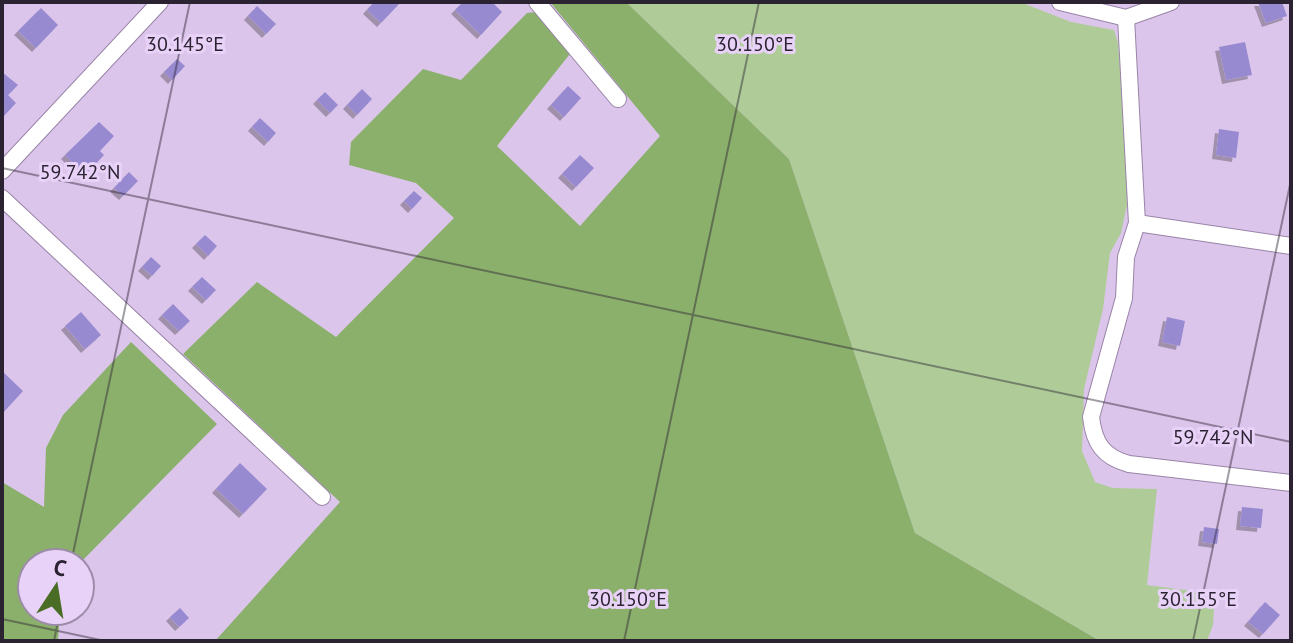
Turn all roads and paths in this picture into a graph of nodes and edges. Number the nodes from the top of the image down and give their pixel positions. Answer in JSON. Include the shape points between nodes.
{"nodes":[{"id":1,"x":160,"y":2,"type":"edge"},
{"id":2,"x":537,"y":2,"type":"edge"},
{"id":3,"x":1060,"y":2,"type":"edge"},
{"id":4,"x":1171,"y":2,"type":"edge"},
{"id":5,"x":1126,"y":18,"type":"junction"},
{"id":6,"x":618,"y":99,"type":"dead end"},
{"id":7,"x":2,"y":171,"type":"edge"},
{"id":8,"x":2,"y":198,"type":"edge"},
{"id":9,"x":1137,"y":223,"type":"junction"},
{"id":10,"x":1291,"y":246,"type":"edge"},
{"id":11,"x":1291,"y":483,"type":"edge"},
{"id":12,"x":322,"y":497,"type":"dead end"}],
"edges":[{"from":1,"to":7,"type":"street"},
{"from":2,"to":6,"type":"street"},
{"from":3,"to":5,"type":"street"},
{"from":4,"to":5,"type":"street"},
{"from":5,"to":9,"type":"street"},
{"from":8,"to":12,"type":"street"},
{"from":9,"to":10,"type":"street"},
{"from":9,"to":11,"type":"street","via":[[1126,257],[1124,298],[1091,417],[1093,436],[1104,454],[1129,464]]}]}
